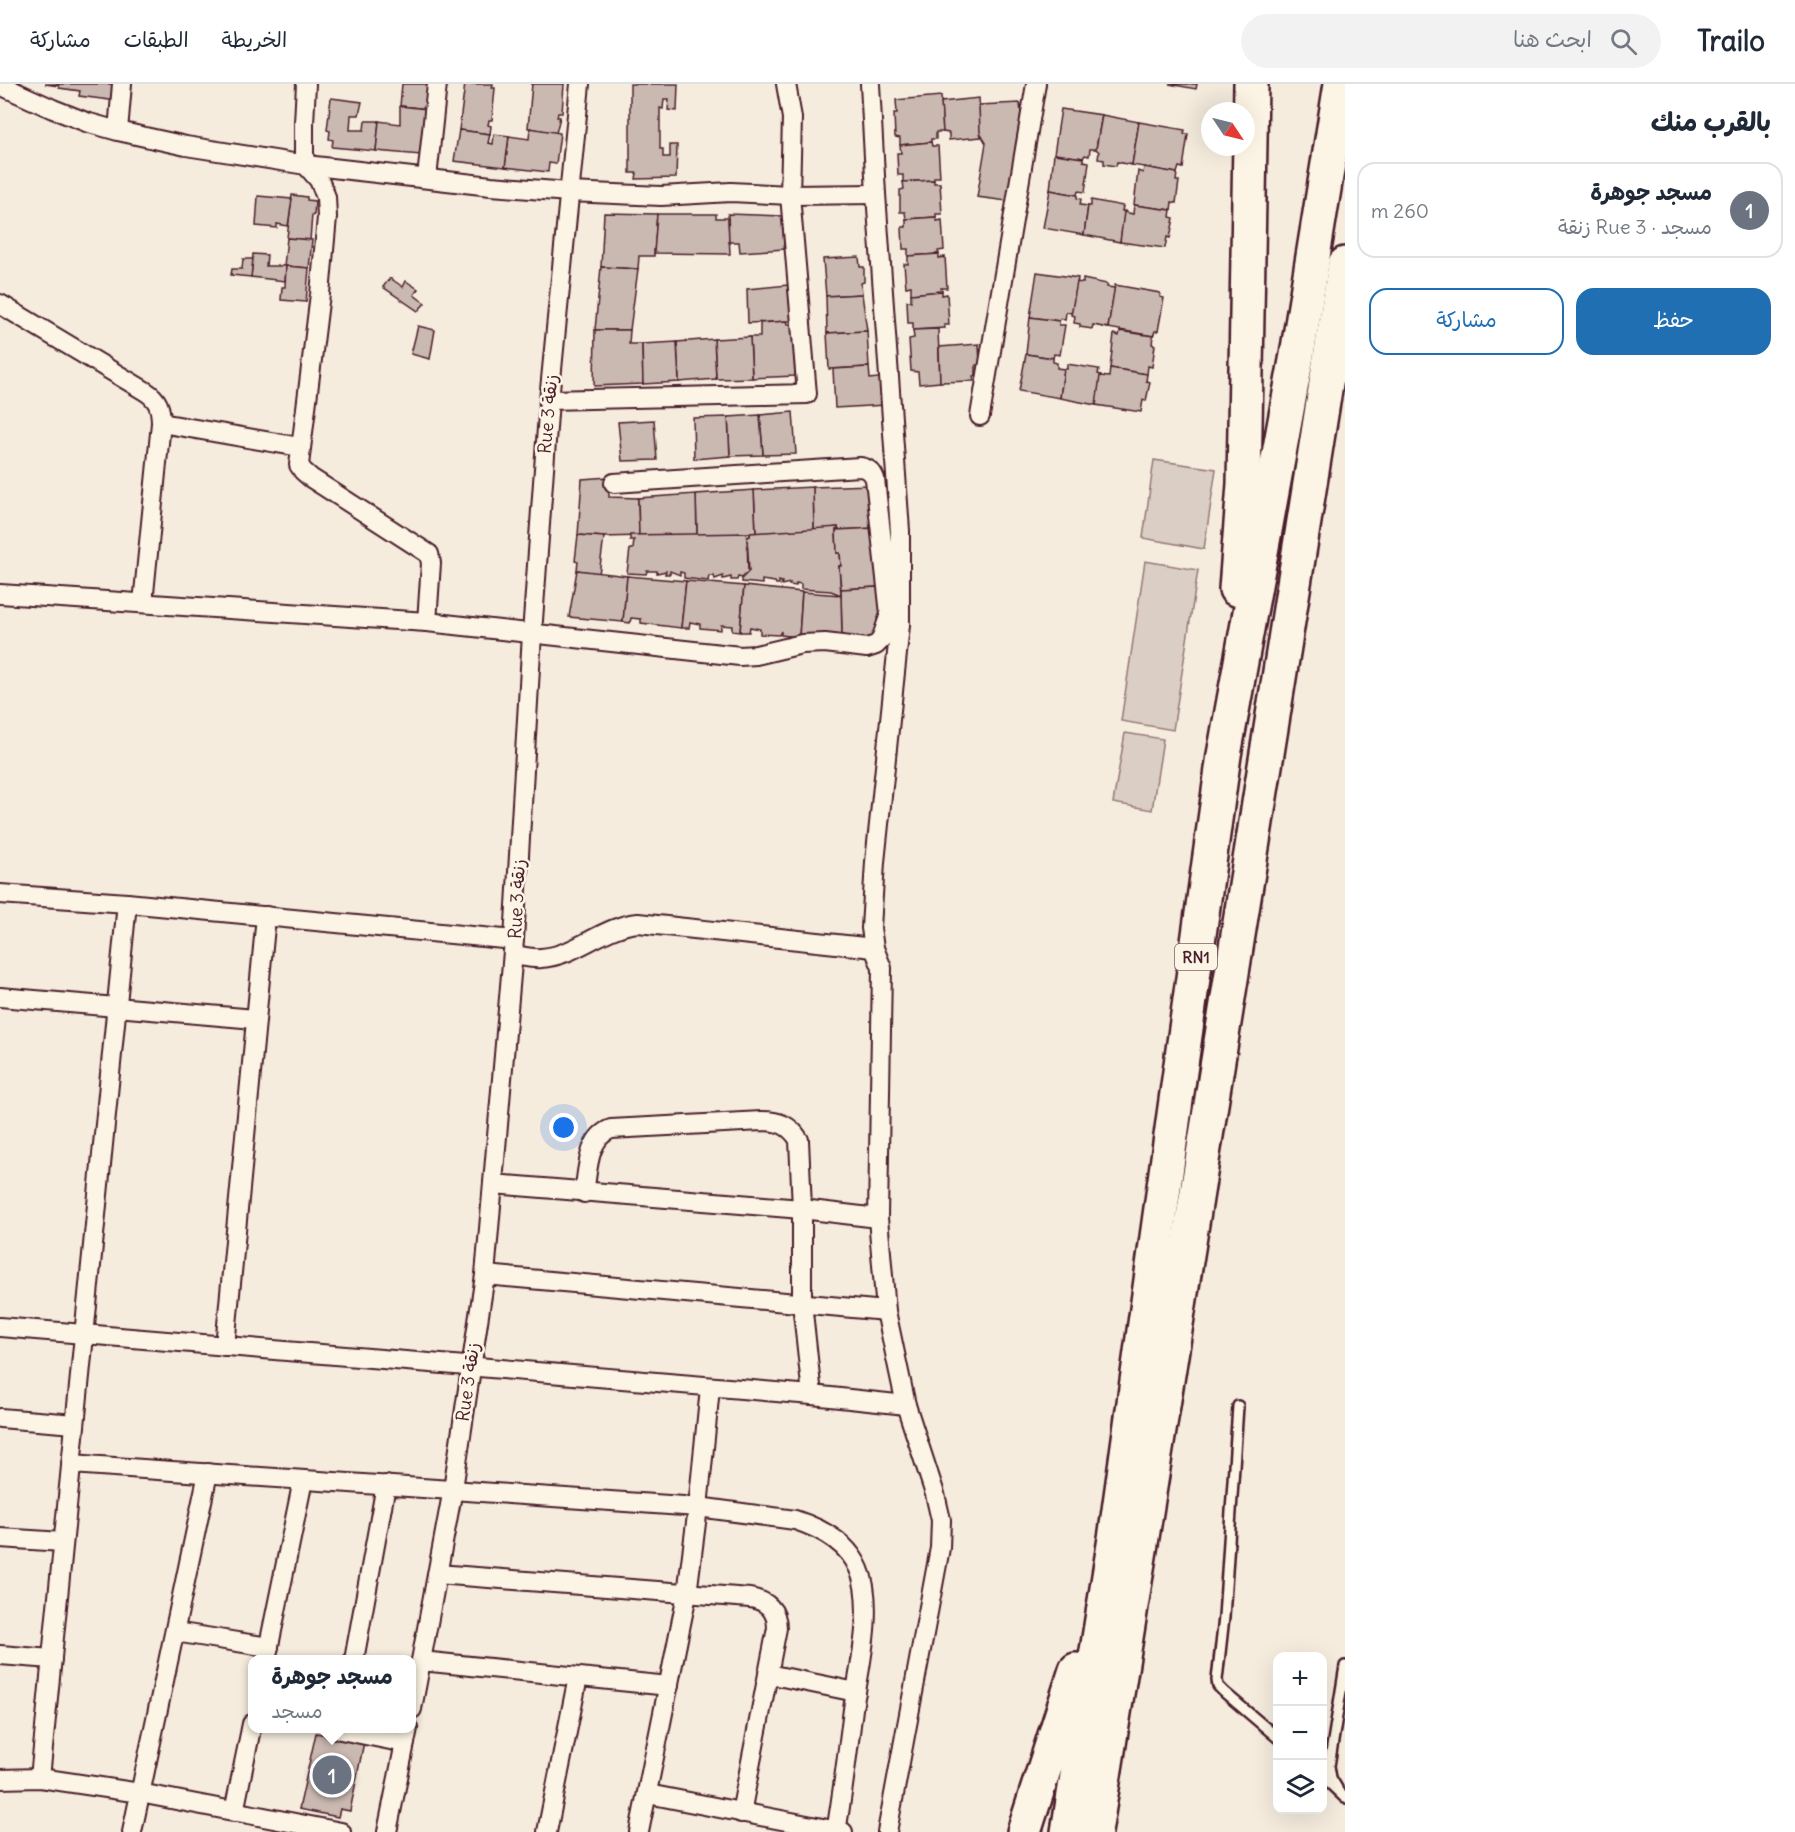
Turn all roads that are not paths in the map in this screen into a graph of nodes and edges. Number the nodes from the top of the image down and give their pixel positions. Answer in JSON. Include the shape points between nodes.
{"nodes":[{"id":1,"x":122,"y":84,"type":"edge"},
{"id":2,"x":306,"y":84,"type":"edge"},
{"id":3,"x":437,"y":84,"type":"edge"},
{"id":4,"x":579,"y":84,"type":"edge"},
{"id":5,"x":786,"y":84,"type":"edge"},
{"id":6,"x":870,"y":84,"type":"edge"},
{"id":7,"x":1036,"y":84,"type":"edge"},
{"id":8,"x":1251,"y":84,"type":"edge"},
{"id":9,"x":1341,"y":84,"type":"edge"},
{"id":10,"x":0,"y":85,"type":"edge"},
{"id":11,"x":118,"y":131,"type":"junction"},
{"id":12,"x":306,"y":165,"type":"junction"},
{"id":13,"x":427,"y":178,"type":"junction"},
{"id":14,"x":569,"y":192,"type":"junction"},
{"id":15,"x":876,"y":194,"type":"junction"},
{"id":16,"x":790,"y":195,"type":"junction"},
{"id":17,"x":1345,"y":264,"type":"edge"},
{"id":18,"x":0,"y":304,"type":"edge"},
{"id":19,"x":1345,"y":339,"type":"edge"},
{"id":20,"x":549,"y":400,"type":"junction"},
{"id":21,"x":980,"y":416,"type":"dead end"},
{"id":22,"x":160,"y":423,"type":"junction"},
{"id":23,"x":300,"y":447,"type":"junction"},
{"id":24,"x":614,"y":483,"type":"dead end"},
{"id":25,"x":0,"y":594,"type":"edge"},
{"id":26,"x":143,"y":603,"type":"junction"},
{"id":27,"x":427,"y":622,"type":"junction"},
{"id":28,"x":532,"y":634,"type":"junction"},
{"id":29,"x":1284,"y":650,"type":"junction"},
{"id":30,"x":1224,"y":755,"type":"junction"},
{"id":31,"x":0,"y":894,"type":"edge"},
{"id":32,"x":127,"y":903,"type":"junction"},
{"id":33,"x":266,"y":916,"type":"junction"},
{"id":34,"x":514,"y":948,"type":"junction"},
{"id":35,"x":874,"y":948,"type":"junction"},
{"id":36,"x":0,"y":997,"type":"edge"},
{"id":37,"x":116,"y":1007,"type":"junction"},
{"id":38,"x":255,"y":1019,"type":"junction"},
{"id":39,"x":493,"y":1184,"type":"junction"},
{"id":40,"x":584,"y":1193,"type":"junction"},
{"id":41,"x":802,"y":1209,"type":"junction"},
{"id":42,"x":878,"y":1218,"type":"junction"},
{"id":43,"x":484,"y":1275,"type":"junction"},
{"id":44,"x":801,"y":1302,"type":"junction"},
{"id":45,"x":886,"y":1311,"type":"junction"},
{"id":46,"x":0,"y":1327,"type":"edge"},
{"id":47,"x":84,"y":1334,"type":"junction"},
{"id":48,"x":225,"y":1346,"type":"junction"},
{"id":49,"x":470,"y":1368,"type":"junction"},
{"id":50,"x":710,"y":1388,"type":"junction"},
{"id":51,"x":812,"y":1395,"type":"junction"},
{"id":52,"x":906,"y":1405,"type":"junction"},
{"id":53,"x":1238,"y":1406,"type":"dead end"},
{"id":54,"x":0,"y":1419,"type":"edge"},
{"id":55,"x":75,"y":1424,"type":"junction"},
{"id":56,"x":71,"y":1464,"type":"junction"},
{"id":57,"x":208,"y":1473,"type":"junction"},
{"id":58,"x":303,"y":1480,"type":"junction"},
{"id":59,"x":386,"y":1485,"type":"junction"},
{"id":60,"x":453,"y":1489,"type":"junction"},
{"id":61,"x":698,"y":1507,"type":"junction"},
{"id":62,"x":0,"y":1538,"type":"edge"},
{"id":63,"x":1129,"y":1538,"type":"junction"},
{"id":64,"x":63,"y":1542,"type":"junction"},
{"id":65,"x":437,"y":1574,"type":"junction"},
{"id":66,"x":687,"y":1594,"type":"junction"},
{"id":67,"x":175,"y":1632,"type":"junction"},
{"id":68,"x":267,"y":1653,"type":"edge"},
{"id":69,"x":0,"y":1655,"type":"edge"},
{"id":70,"x":355,"y":1655,"type":"edge"},
{"id":71,"x":52,"y":1659,"type":"junction"},
{"id":72,"x":421,"y":1661,"type":"junction"},
{"id":73,"x":1345,"y":1666,"type":"edge"},
{"id":74,"x":768,"y":1674,"type":"junction"},
{"id":75,"x":578,"y":1677,"type":"junction"},
{"id":76,"x":416,"y":1685,"type":"edge"},
{"id":77,"x":669,"y":1686,"type":"junction"},
{"id":78,"x":856,"y":1692,"type":"junction"},
{"id":79,"x":250,"y":1733,"type":"edge"},
{"id":80,"x":377,"y":1733,"type":"edge"},
{"id":81,"x":1273,"y":1734,"type":"edge"},
{"id":82,"x":406,"y":1736,"type":"edge"},
{"id":83,"x":40,"y":1778,"type":"junction"},
{"id":84,"x":0,"y":1779,"type":"edge"},
{"id":85,"x":1327,"y":1779,"type":"edge"},
{"id":86,"x":1337,"y":1788,"type":"junction"},
{"id":87,"x":140,"y":1793,"type":"junction"},
{"id":88,"x":648,"y":1794,"type":"junction"},
{"id":89,"x":1345,"y":1798,"type":"edge"},
{"id":90,"x":234,"y":1812,"type":"junction"},
{"id":91,"x":741,"y":1813,"type":"junction"},
{"id":92,"x":839,"y":1831,"type":"edge"},
{"id":93,"x":132,"y":1832,"type":"edge"},
{"id":94,"x":341,"y":1832,"type":"edge"},
{"id":95,"x":387,"y":1832,"type":"edge"},
{"id":96,"x":548,"y":1832,"type":"edge"},
{"id":97,"x":639,"y":1832,"type":"edge"},
{"id":98,"x":887,"y":1832,"type":"edge"},
{"id":99,"x":1024,"y":1832,"type":"edge"},
{"id":100,"x":1068,"y":1832,"type":"edge"},
{"id":101,"x":1095,"y":1832,"type":"edge"},
{"id":102,"x":1112,"y":1832,"type":"edge"}],
"edges":[{"from":1,"to":11,"type":"street"},
{"from":2,"to":12,"type":"street"},
{"from":3,"to":13,"type":"street"},
{"from":4,"to":14,"type":"street","name":"Rue 3 زنقة"},
{"from":5,"to":16,"type":"street","via":[[792,118]]},
{"from":6,"to":15,"type":"street"},
{"from":7,"to":21,"type":"street"},
{"from":8,"to":30,"type":"highway","via":[[1244,484]]},
{"from":9,"to":30,"type":"highway","number":"RN1","via":[[1297,355]]},
{"from":10,"to":11,"type":"street","via":[[64,114]]},
{"from":11,"to":12,"type":"street"},
{"from":12,"to":13,"type":"street"},
{"from":12,"to":23,"type":"street","via":[[319,180],[327,217]]},
{"from":13,"to":14,"type":"street"},
{"from":14,"to":16,"type":"street"},
{"from":14,"to":20,"type":"street","name":"Rue 3 زنقة"},
{"from":15,"to":16,"type":"street"},
{"from":15,"to":35,"type":"street","via":[[900,531],[900,625],[875,862],[871,928]]},
{"from":16,"to":20,"type":"street","via":[[807,394]]},
{"from":17,"to":29,"type":"highway","number":"RN1"},
{"from":18,"to":22,"type":"street","via":[[152,395],[160,408]]},
{"from":19,"to":29,"type":"highway"},
{"from":20,"to":28,"type":"street","name":"Rue 3 زنقة"},
{"from":22,"to":23,"type":"street"},
{"from":22,"to":26,"type":"street"},
{"from":23,"to":27,"type":"street","via":[[299,465],[307,475],[429,554]]},
{"from":24,"to":28,"type":"street","via":[[866,468],[875,479],[890,614],[881,639],[867,648],[802,644],[740,656]]},
{"from":25,"to":26,"type":"street"},
{"from":26,"to":27,"type":"street"},
{"from":27,"to":28,"type":"street"},
{"from":28,"to":34,"type":"street","name":"Rue 3 زنقة"},
{"from":29,"to":63,"type":"highway","number":"RN1"},
{"from":30,"to":63,"type":"highway","number":"RN1"},
{"from":31,"to":32,"type":"street"},
{"from":32,"to":33,"type":"street"},
{"from":32,"to":37,"type":"street"},
{"from":33,"to":34,"type":"street"},
{"from":33,"to":38,"type":"street"},
{"from":34,"to":35,"type":"street","via":[[542,958],[568,951],[624,924],[638,923]]},
{"from":34,"to":39,"type":"street","name":"Rue 3 زنقة"},
{"from":35,"to":42,"type":"street","via":[[882,968]]},
{"from":36,"to":37,"type":"street"},
{"from":37,"to":38,"type":"street"},
{"from":37,"to":47,"type":"street"},
{"from":38,"to":48,"type":"street"},
{"from":39,"to":40,"type":"street"},
{"from":39,"to":43,"type":"street","name":"Rue 3 زنقة"},
{"from":40,"to":41,"type":"street"},
{"from":40,"to":41,"type":"street","via":[[592,1151],[603,1132],[776,1121],[787,1126],[799,1140]]},
{"from":41,"to":42,"type":"street"},
{"from":41,"to":44,"type":"street"},
{"from":42,"to":45,"type":"street"},
{"from":43,"to":44,"type":"street"},
{"from":43,"to":49,"type":"street","name":"Rue 3 زنقة"},
{"from":44,"to":45,"type":"street"},
{"from":44,"to":51,"type":"street"},
{"from":45,"to":52,"type":"street"},
{"from":46,"to":47,"type":"street"},
{"from":47,"to":48,"type":"street"},
{"from":47,"to":55,"type":"street"},
{"from":48,"to":49,"type":"street"},
{"from":49,"to":50,"type":"street"},
{"from":49,"to":60,"type":"street","name":"Rue 3 زنقة"},
{"from":50,"to":51,"type":"street"},
{"from":50,"to":61,"type":"street"},
{"from":51,"to":52,"type":"street"},
{"from":52,"to":98,"type":"street","via":[[937,1503],[940,1548]]},
{"from":53,"to":81,"type":"lane","via":[[1216,1680],[1224,1692]]},
{"from":54,"to":55,"type":"street"},
{"from":55,"to":56,"type":"street"},
{"from":56,"to":57,"type":"street"},
{"from":56,"to":64,"type":"street"},
{"from":57,"to":58,"type":"street"},
{"from":57,"to":67,"type":"street"},
{"from":58,"to":59,"type":"street"},
{"from":58,"to":68,"type":"street"},
{"from":59,"to":60,"type":"street"},
{"from":59,"to":70,"type":"street"},
{"from":60,"to":61,"type":"street"},
{"from":60,"to":65,"type":"street","name":"Rue 3 زنقة"},
{"from":61,"to":66,"type":"street"},
{"from":61,"to":78,"type":"street","via":[[795,1520],[824,1532],[844,1548],[857,1565],[864,1587],[865,1623]]},
{"from":62,"to":64,"type":"street"},
{"from":63,"to":99,"type":"highway","via":[[1064,1710]]},
{"from":63,"to":100,"type":"highway","number":"RN1"},
{"from":63,"to":101,"type":"highway","number":"RN1"},
{"from":63,"to":102,"type":"highway"},
{"from":64,"to":71,"type":"street"},
{"from":65,"to":66,"type":"street"},
{"from":65,"to":72,"type":"street","name":"Rue 3 زنقة"},
{"from":66,"to":74,"type":"street","via":[[757,1599],[769,1605],[777,1621]]},
{"from":66,"to":77,"type":"street"},
{"from":67,"to":68,"type":"street"},
{"from":67,"to":87,"type":"street"},
{"from":69,"to":71,"type":"street"},
{"from":71,"to":83,"type":"street"},
{"from":72,"to":75,"type":"street"},
{"from":72,"to":76,"type":"street","name":"Rue 3 زنقة"},
{"from":73,"to":86,"type":"lane","via":[[1329,1766]]},
{"from":74,"to":78,"type":"street"},
{"from":74,"to":91,"type":"street"},
{"from":75,"to":77,"type":"street"},
{"from":75,"to":96,"type":"street"},
{"from":77,"to":88,"type":"street"},
{"from":78,"to":92,"type":"street"},
{"from":79,"to":90,"type":"street"},
{"from":80,"to":82,"type":"street"},
{"from":82,"to":95,"type":"street"},
{"from":83,"to":84,"type":"street"},
{"from":83,"to":87,"type":"street"},
{"from":85,"to":86,"type":"lane"},
{"from":86,"to":89,"type":"lane"},
{"from":87,"to":90,"type":"street"},
{"from":87,"to":93,"type":"street"},
{"from":88,"to":91,"type":"street"},
{"from":88,"to":97,"type":"street"},
{"from":90,"to":94,"type":"street"},
{"from":91,"to":92,"type":"street"}]}
